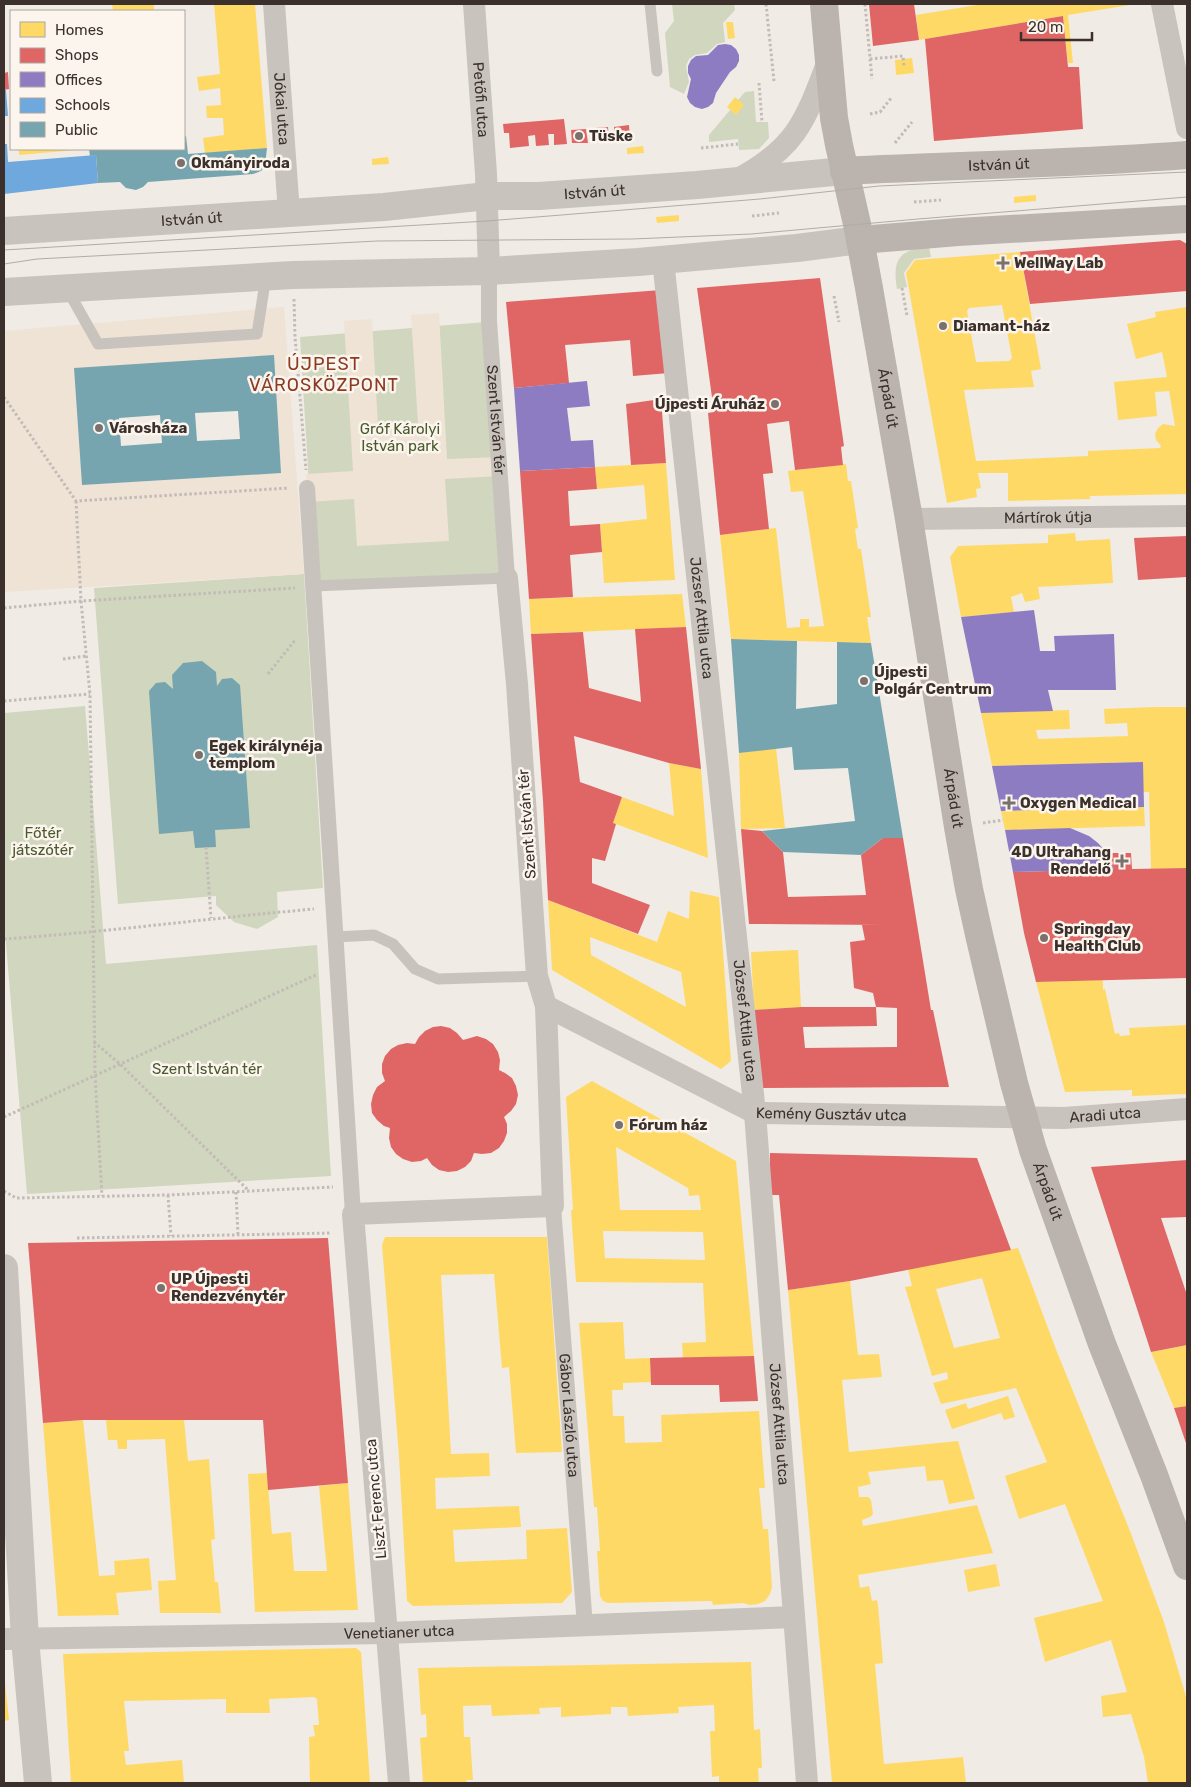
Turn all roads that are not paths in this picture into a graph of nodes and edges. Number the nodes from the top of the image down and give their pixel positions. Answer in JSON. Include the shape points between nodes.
{"nodes":[{"id":1,"x":274,"y":4,"type":"edge"},
{"id":2,"x":474,"y":4,"type":"edge"},
{"id":3,"x":650,"y":4,"type":"edge"},
{"id":4,"x":824,"y":4,"type":"edge"},
{"id":5,"x":1162,"y":4,"type":"edge"},
{"id":6,"x":829,"y":60,"type":"junction"},
{"id":7,"x":657,"y":71,"type":"dead end"},
{"id":8,"x":1187,"y":128,"type":"edge"},
{"id":9,"x":1187,"y":155,"type":"edge"},
{"id":10,"x":844,"y":171,"type":"junction"},
{"id":11,"x":731,"y":183,"type":"junction"},
{"id":12,"x":487,"y":196,"type":"junction"},
{"id":13,"x":289,"y":213,"type":"junction"},
{"id":14,"x":1187,"y":219,"type":"edge"},
{"id":15,"x":4,"y":231,"type":"edge"},
{"id":16,"x":860,"y":240,"type":"junction"},
{"id":17,"x":663,"y":260,"type":"junction"},
{"id":18,"x":488,"y":271,"type":"junction"},
{"id":19,"x":266,"y":276,"type":"junction"},
{"id":20,"x":66,"y":288,"type":"junction"},
{"id":21,"x":4,"y":292,"type":"edge"},
{"id":22,"x":307,"y":488,"type":"road end"},
{"id":23,"x":1187,"y":516,"type":"edge"},
{"id":24,"x":909,"y":519,"type":"junction"},
{"id":25,"x":507,"y":578,"type":"junction"},
{"id":26,"x":314,"y":586,"type":"junction"},
{"id":27,"x":335,"y":937,"type":"junction"},
{"id":28,"x":537,"y":976,"type":"junction"},
{"id":29,"x":546,"y":1006,"type":"junction"},
{"id":30,"x":1187,"y":1109,"type":"edge"},
{"id":31,"x":755,"y":1113,"type":"junction"},
{"id":32,"x":1023,"y":1117,"type":"junction"},
{"id":33,"x":553,"y":1206,"type":"junction"},
{"id":34,"x":354,"y":1223,"type":"junction"},
{"id":35,"x":4,"y":1268,"type":"edge"},
{"id":36,"x":1187,"y":1566,"type":"edge"},
{"id":37,"x":794,"y":1617,"type":"junction"},
{"id":38,"x":585,"y":1626,"type":"junction"},
{"id":39,"x":387,"y":1633,"type":"junction"},
{"id":40,"x":15,"y":1639,"type":"edge"},
{"id":41,"x":38,"y":1783,"type":"edge"},
{"id":42,"x":400,"y":1783,"type":"edge"},
{"id":43,"x":807,"y":1783,"type":"edge"}],
"edges":[{"from":1,"to":13,"type":"street","name":"Jókai utca"},
{"from":2,"to":12,"type":"street","name":"Petőfi utca"},
{"from":3,"to":7,"type":"lane"},
{"from":4,"to":6,"type":"main road","name":"Árpád út"},
{"from":5,"to":8,"type":"street"},
{"from":6,"to":10,"type":"main road","name":"Árpád út","via":[[834,118]]},
{"from":6,"to":11,"type":"street","via":[[813,102],[786,145],[768,162]]},
{"from":9,"to":10,"type":"main road","name":"István út"},
{"from":10,"to":11,"type":"street","name":"István út"},
{"from":10,"to":16,"type":"main road","name":"Árpád út"},
{"from":11,"to":12,"type":"street","name":"István út"},
{"from":12,"to":13,"type":"street","name":"István út","via":[[384,208]]},
{"from":12,"to":18,"type":"street","name":"Petőfi utca"},
{"from":13,"to":15,"type":"street","name":"István út"},
{"from":14,"to":16,"type":"main road"},
{"from":16,"to":17,"type":"street"},
{"from":16,"to":24,"type":"main road","name":"Árpád út"},
{"from":17,"to":18,"type":"street"},
{"from":17,"to":31,"type":"street","name":"József Attila utca"},
{"from":18,"to":19,"type":"street"},
{"from":18,"to":25,"type":"street","name":"Szent István tér"},
{"from":19,"to":20,"type":"street"},
{"from":19,"to":20,"type":"lane","via":[[257,334],[98,344]]},
{"from":20,"to":21,"type":"street"},
{"from":22,"to":26,"type":"street"},
{"from":23,"to":24,"type":"street","name":"Mártírok útja"},
{"from":24,"to":32,"type":"main road","name":"Árpád út","via":[[969,889]]},
{"from":25,"to":26,"type":"lane"},
{"from":25,"to":28,"type":"street","name":"Szent István tér"},
{"from":26,"to":27,"type":"street"},
{"from":27,"to":28,"type":"lane","via":[[374,935],[393,944],[415,969],[438,979]]},
{"from":27,"to":34,"type":"street"},
{"from":28,"to":29,"type":"street","name":"Szent István tér"},
{"from":29,"to":31,"type":"street","name":"Kemény Gusztáv utca"},
{"from":29,"to":33,"type":"street","name":"Szent István tér"},
{"from":30,"to":32,"type":"street","name":"Aradi utca","via":[[1064,1118]]},
{"from":31,"to":32,"type":"street","name":"Kemény Gusztáv utca"},
{"from":31,"to":37,"type":"street","name":"József Attila utca"},
{"from":32,"to":36,"type":"main road","name":"Árpád út","via":[[1102,1344]]},
{"from":33,"to":34,"type":"street"},
{"from":33,"to":38,"type":"street","name":"Gábor László utca"},
{"from":34,"to":39,"type":"street","name":"Liszt Ferenc utca"},
{"from":35,"to":40,"type":"street"},
{"from":37,"to":38,"type":"street","name":"Venetianer utca"},
{"from":37,"to":43,"type":"street","name":"József Attila utca"},
{"from":38,"to":39,"type":"street","name":"Venetianer utca"},
{"from":39,"to":40,"type":"street","name":"Venetianer utca"},
{"from":39,"to":42,"type":"street","name":"Liszt Ferenc utca"},
{"from":40,"to":41,"type":"street"}]}
